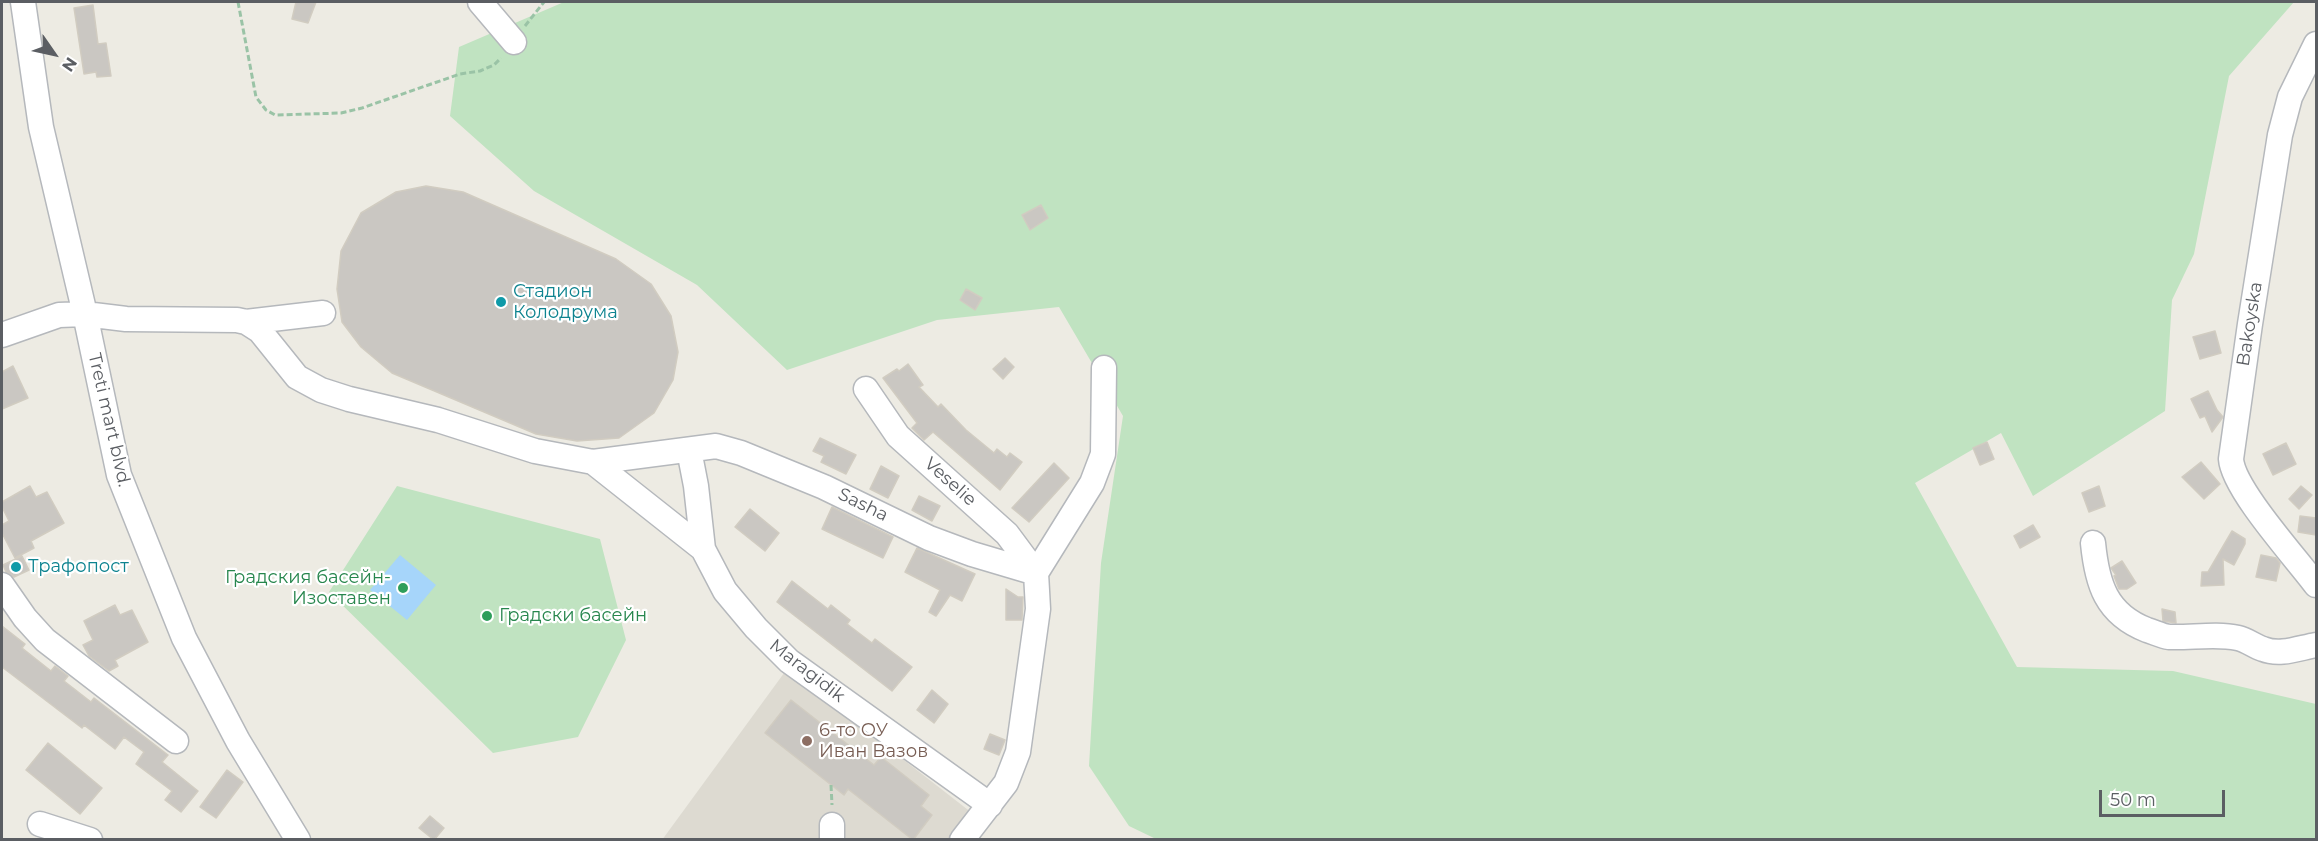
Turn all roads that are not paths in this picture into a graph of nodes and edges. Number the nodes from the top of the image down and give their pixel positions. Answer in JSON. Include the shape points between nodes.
{"nodes":[{"id":1,"x":23,"y":2,"type":"edge"},
{"id":2,"x":480,"y":2,"type":"edge"},
{"id":3,"x":514,"y":42,"type":"road end"},
{"id":4,"x":2316,"y":44,"type":"edge"},
{"id":5,"x":323,"y":313,"type":"dead end"},
{"id":6,"x":85,"y":314,"type":"junction"},
{"id":7,"x":246,"y":322,"type":"junction"},
{"id":8,"x":2,"y":336,"type":"edge"},
{"id":9,"x":1104,"y":368,"type":"dead end"},
{"id":10,"x":866,"y":389,"type":"dead end"},
{"id":11,"x":689,"y":450,"type":"junction"},
{"id":12,"x":593,"y":462,"type":"junction"},
{"id":13,"x":2093,"y":543,"type":"dead end"},
{"id":14,"x":703,"y":549,"type":"junction"},
{"id":15,"x":1036,"y":573,"type":"junction"},
{"id":16,"x":2,"y":585,"type":"edge"},
{"id":17,"x":2316,"y":585,"type":"edge"},
{"id":18,"x":2316,"y":645,"type":"edge"},
{"id":19,"x":176,"y":741,"type":"dead end"},
{"id":20,"x":990,"y":805,"type":"junction"},
{"id":21,"x":40,"y":824,"type":"dead end"},
{"id":22,"x":90,"y":840,"type":"edge"},
{"id":23,"x":298,"y":840,"type":"edge"},
{"id":24,"x":962,"y":840,"type":"edge"}],
"edges":[{"from":1,"to":6,"type":"street","name":"Treti mart blvd.","via":[[41,127]]},
{"from":2,"to":3,"type":"street"},
{"from":4,"to":17,"type":"street","name":"Bakoyska","via":[[2290,97],[2280,135],[2231,459],[2236,478],[2247,495]]},
{"from":5,"to":7,"type":"street"},
{"from":6,"to":7,"type":"street"},
{"from":6,"to":8,"type":"street","via":[[59,315]]},
{"from":6,"to":23,"type":"street","name":"Treti mart blvd.","via":[[119,475],[184,638],[238,741]]},
{"from":7,"to":12,"type":"street","via":[[260,331],[297,377],[321,390],[438,420],[535,451]]},
{"from":9,"to":15,"type":"street","via":[[1103,454],[1092,483]]},
{"from":10,"to":15,"type":"street","name":"Veselie","via":[[898,436],[1007,534]]},
{"from":11,"to":12,"type":"street","name":"Sasha"},
{"from":11,"to":14,"type":"street","name":"Maragidik"},
{"from":11,"to":15,"type":"street","name":"Sasha","via":[[716,446],[741,453],[824,487],[929,538]]},
{"from":12,"to":14,"type":"street"},
{"from":13,"to":18,"type":"street","via":[[2102,588],[2110,604],[2133,625],[2166,637],[2237,638],[2277,653]]},
{"from":14,"to":20,"type":"street","name":"Maragidik","via":[[725,591],[789,660]]},
{"from":15,"to":20,"type":"street","via":[[1038,609],[1018,752],[1006,783]]},
{"from":16,"to":19,"type":"street","via":[[45,640]]},
{"from":20,"to":24,"type":"street"},
{"from":21,"to":22,"type":"street"}]}
